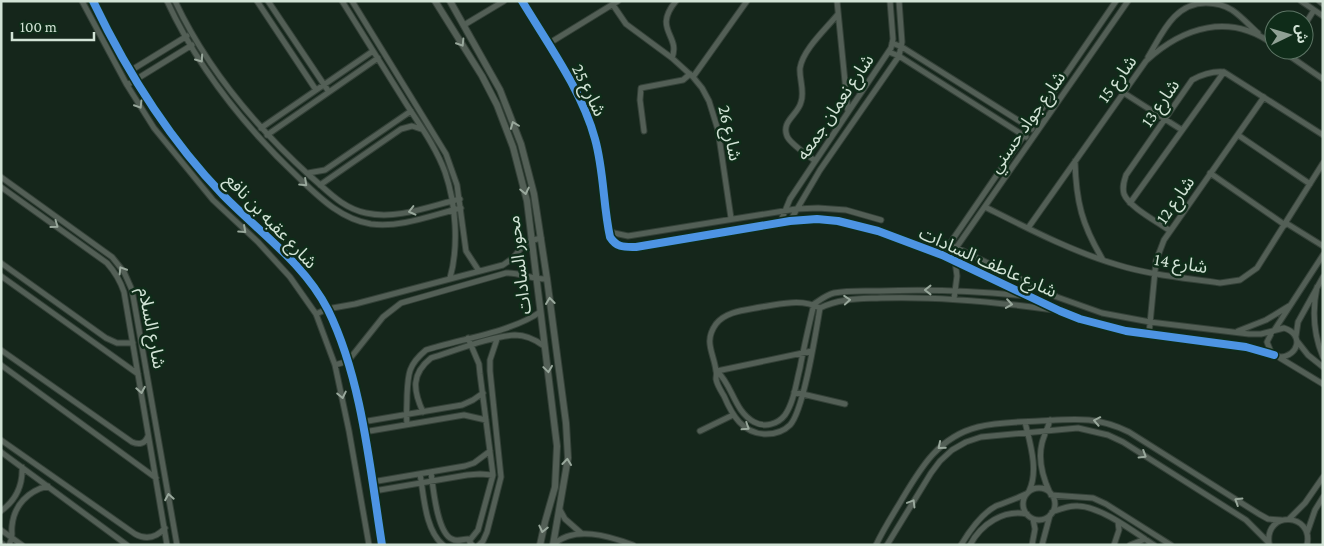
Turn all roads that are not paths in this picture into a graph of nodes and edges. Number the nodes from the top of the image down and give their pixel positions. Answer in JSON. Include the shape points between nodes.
{"nodes":[{"id":1,"x":82,"y":1,"type":"edge"},
{"id":2,"x":94,"y":1,"type":"edge"},
{"id":3,"x":168,"y":1,"type":"edge"},
{"id":4,"x":175,"y":1,"type":"edge"},
{"id":5,"x":257,"y":1,"type":"edge"},
{"id":6,"x":268,"y":1,"type":"edge"},
{"id":7,"x":342,"y":1,"type":"edge"},
{"id":8,"x":352,"y":1,"type":"edge"},
{"id":9,"x":435,"y":1,"type":"edge"},
{"id":10,"x":450,"y":1,"type":"edge"},
{"id":11,"x":504,"y":1,"type":"edge"},
{"id":12,"x":522,"y":1,"type":"edge"},
{"id":13,"x":676,"y":1,"type":"edge"},
{"id":14,"x":747,"y":1,"type":"edge"},
{"id":15,"x":837,"y":1,"type":"edge"},
{"id":16,"x":890,"y":1,"type":"edge"},
{"id":17,"x":899,"y":1,"type":"edge"},
{"id":18,"x":1116,"y":1,"type":"edge"},
{"id":19,"x":1128,"y":1,"type":"edge"},
{"id":20,"x":1301,"y":1,"type":"edge"},
{"id":21,"x":1319,"y":1,"type":"edge"},
{"id":22,"x":615,"y":3,"type":"edge"},
{"id":23,"x":1323,"y":4,"type":"edge"},
{"id":24,"x":1314,"y":10,"type":"joint"},
{"id":25,"x":838,"y":14,"type":"junction"},
{"id":26,"x":1323,"y":16,"type":"edge"},
{"id":27,"x":464,"y":25,"type":"junction"},
{"id":28,"x":192,"y":34,"type":"junction"},
{"id":29,"x":1261,"y":35,"type":"junction"},
{"id":30,"x":1264,"y":37,"type":"edge"},
{"id":31,"x":185,"y":38,"type":"junction"},
{"id":32,"x":197,"y":42,"type":"junction"},
{"id":33,"x":892,"y":43,"type":"junction"},
{"id":34,"x":548,"y":44,"type":"junction"},
{"id":35,"x":191,"y":46,"type":"junction"},
{"id":36,"x":902,"y":47,"type":"junction"},
{"id":37,"x":118,"y":50,"type":"junction"},
{"id":38,"x":373,"y":51,"type":"junction"},
{"id":39,"x":889,"y":52,"type":"junction"},
{"id":40,"x":110,"y":55,"type":"junction"},
{"id":41,"x":899,"y":56,"type":"junction"},
{"id":42,"x":378,"y":58,"type":"junction"},
{"id":43,"x":672,"y":58,"type":"junction"},
{"id":44,"x":1297,"y":60,"type":"edge"},
{"id":45,"x":1146,"y":62,"type":"junction"},
{"id":46,"x":130,"y":71,"type":"junction"},
{"id":47,"x":1224,"y":72,"type":"junction"},
{"id":48,"x":691,"y":75,"type":"junction"},
{"id":49,"x":1323,"y":79,"type":"edge"},
{"id":50,"x":135,"y":80,"type":"junction"},
{"id":51,"x":127,"y":85,"type":"junction"},
{"id":52,"x":324,"y":85,"type":"junction"},
{"id":53,"x":316,"y":90,"type":"junction"},
{"id":54,"x":329,"y":92,"type":"junction"},
{"id":55,"x":1124,"y":92,"type":"junction"},
{"id":56,"x":1264,"y":97,"type":"junction"},
{"id":57,"x":411,"y":111,"type":"junction"},
{"id":58,"x":848,"y":112,"type":"junction"},
{"id":59,"x":1165,"y":119,"type":"junction"},
{"id":60,"x":261,"y":128,"type":"junction"},
{"id":61,"x":1030,"y":128,"type":"junction"},
{"id":62,"x":422,"y":130,"type":"junction"},
{"id":63,"x":1182,"y":130,"type":"junction"},
{"id":64,"x":644,"y":131,"type":"dead end"},
{"id":65,"x":1037,"y":132,"type":"junction"},
{"id":66,"x":267,"y":135,"type":"junction"},
{"id":67,"x":1238,"y":135,"type":"junction"},
{"id":68,"x":1323,"y":135,"type":"edge"},
{"id":69,"x":1024,"y":136,"type":"junction"},
{"id":70,"x":1031,"y":141,"type":"junction"},
{"id":71,"x":816,"y":161,"type":"junction"},
{"id":72,"x":1075,"y":161,"type":"junction"},
{"id":73,"x":1323,"y":163,"type":"edge"},
{"id":74,"x":307,"y":173,"type":"junction"},
{"id":75,"x":1210,"y":173,"type":"junction"},
{"id":76,"x":1,"y":177,"type":"edge"},
{"id":77,"x":1310,"y":184,"type":"junction"},
{"id":78,"x":320,"y":185,"type":"junction"},
{"id":79,"x":1,"y":187,"type":"edge"},
{"id":80,"x":460,"y":199,"type":"junction"},
{"id":81,"x":452,"y":201,"type":"junction"},
{"id":82,"x":1130,"y":203,"type":"junction"},
{"id":83,"x":985,"y":207,"type":"junction"},
{"id":84,"x":461,"y":208,"type":"junction"},
{"id":85,"x":818,"y":208,"type":"junction"},
{"id":86,"x":796,"y":209,"type":"junction"},
{"id":87,"x":47,"y":210,"type":"junction"},
{"id":88,"x":453,"y":210,"type":"junction"},
{"id":89,"x":784,"y":210,"type":"junction"},
{"id":90,"x":42,"y":216,"type":"junction"},
{"id":91,"x":732,"y":218,"type":"junction"},
{"id":92,"x":817,"y":219,"type":"junction"},
{"id":93,"x":881,"y":220,"type":"dead end"},
{"id":94,"x":790,"y":221,"type":"junction"},
{"id":95,"x":780,"y":223,"type":"junction"},
{"id":96,"x":1285,"y":225,"type":"junction"},
{"id":97,"x":1028,"y":228,"type":"junction"},
{"id":98,"x":609,"y":230,"type":"junction"},
{"id":99,"x":1170,"y":231,"type":"junction"},
{"id":100,"x":541,"y":238,"type":"junction"},
{"id":101,"x":531,"y":240,"type":"junction"},
{"id":102,"x":949,"y":244,"type":"junction"},
{"id":103,"x":1323,"y":246,"type":"edge"},
{"id":104,"x":956,"y":248,"type":"junction"},
{"id":105,"x":942,"y":255,"type":"junction"},
{"id":106,"x":1323,"y":255,"type":"edge"},
{"id":107,"x":952,"y":260,"type":"junction"},
{"id":108,"x":1103,"y":261,"type":"junction"},
{"id":109,"x":1,"y":263,"type":"edge"},
{"id":110,"x":478,"y":271,"type":"junction"},
{"id":111,"x":1155,"y":273,"type":"junction"},
{"id":112,"x":1,"y":276,"type":"edge"},
{"id":113,"x":1323,"y":277,"type":"edge"},
{"id":114,"x":450,"y":278,"type":"junction"},
{"id":115,"x":547,"y":279,"type":"junction"},
{"id":116,"x":537,"y":280,"type":"junction"},
{"id":117,"x":1317,"y":287,"type":"junction"},
{"id":118,"x":955,"y":290,"type":"junction"},
{"id":119,"x":1029,"y":296,"type":"junction"},
{"id":120,"x":954,"y":299,"type":"junction"},
{"id":121,"x":814,"y":304,"type":"junction"},
{"id":122,"x":1291,"y":305,"type":"junction"},
{"id":123,"x":820,"y":308,"type":"junction"},
{"id":124,"x":327,"y":309,"type":"junction"},
{"id":125,"x":1060,"y":311,"type":"junction"},
{"id":126,"x":540,"y":312,"type":"junction"},
{"id":127,"x":316,"y":314,"type":"junction"},
{"id":128,"x":1150,"y":322,"type":"junction"},
{"id":129,"x":1273,"y":330,"type":"junction"},
{"id":130,"x":1234,"y":332,"type":"junction"},
{"id":131,"x":1149,"y":334,"type":"junction"},
{"id":132,"x":468,"y":338,"type":"junction"},
{"id":133,"x":497,"y":339,"type":"junction"},
{"id":134,"x":1296,"y":339,"type":"junction"},
{"id":135,"x":133,"y":343,"type":"junction"},
{"id":136,"x":470,"y":346,"type":"junction"},
{"id":137,"x":544,"y":346,"type":"junction"},
{"id":138,"x":1,"y":350,"type":"edge"},
{"id":139,"x":812,"y":351,"type":"junction"},
{"id":140,"x":803,"y":352,"type":"junction"},
{"id":141,"x":1277,"y":356,"type":"junction"},
{"id":142,"x":1323,"y":356,"type":"edge"},
{"id":143,"x":348,"y":361,"type":"junction"},
{"id":144,"x":1,"y":365,"type":"edge"},
{"id":145,"x":335,"y":365,"type":"junction"},
{"id":146,"x":1323,"y":367,"type":"edge"},
{"id":147,"x":716,"y":371,"type":"junction"},
{"id":148,"x":138,"y":374,"type":"junction"},
{"id":149,"x":1323,"y":384,"type":"edge"},
{"id":150,"x":794,"y":392,"type":"junction"},
{"id":151,"x":483,"y":393,"type":"junction"},
{"id":152,"x":802,"y":394,"type":"junction"},
{"id":153,"x":845,"y":404,"type":"dead end"},
{"id":154,"x":423,"y":412,"type":"junction"},
{"id":155,"x":406,"y":415,"type":"junction"},
{"id":156,"x":733,"y":415,"type":"junction"},
{"id":157,"x":486,"y":420,"type":"junction"},
{"id":158,"x":1050,"y":420,"type":"junction"},
{"id":159,"x":362,"y":422,"type":"junction"},
{"id":160,"x":1026,"y":422,"type":"junction"},
{"id":161,"x":407,"y":424,"type":"junction"},
{"id":162,"x":700,"y":431,"type":"dead end"},
{"id":163,"x":1047,"y":431,"type":"junction"},
{"id":164,"x":364,"y":432,"type":"junction"},
{"id":165,"x":1028,"y":432,"type":"junction"},
{"id":166,"x":148,"y":435,"type":"junction"},
{"id":167,"x":1,"y":440,"type":"edge"},
{"id":168,"x":490,"y":451,"type":"junction"},
{"id":169,"x":1,"y":452,"type":"edge"},
{"id":170,"x":22,"y":467,"type":"junction"},
{"id":171,"x":431,"y":472,"type":"junction"},
{"id":172,"x":420,"y":474,"type":"junction"},
{"id":173,"x":493,"y":475,"type":"junction"},
{"id":174,"x":1323,"y":477,"type":"edge"},
{"id":175,"x":156,"y":478,"type":"junction"},
{"id":176,"x":432,"y":481,"type":"junction"},
{"id":177,"x":372,"y":482,"type":"junction"},
{"id":178,"x":422,"y":483,"type":"junction"},
{"id":179,"x":48,"y":486,"type":"junction"},
{"id":180,"x":374,"y":491,"type":"junction"},
{"id":181,"x":1028,"y":493,"type":"junction"},
{"id":182,"x":1051,"y":494,"type":"junction"},
{"id":183,"x":1323,"y":497,"type":"edge"},
{"id":184,"x":560,"y":510,"type":"junction"},
{"id":185,"x":1,"y":511,"type":"edge"},
{"id":186,"x":1027,"y":514,"type":"junction"},
{"id":187,"x":1051,"y":514,"type":"junction"},
{"id":188,"x":1033,"y":519,"type":"junction"},
{"id":189,"x":1289,"y":519,"type":"junction"},
{"id":190,"x":1282,"y":520,"type":"junction"},
{"id":191,"x":1118,"y":522,"type":"junction"},
{"id":192,"x":165,"y":528,"type":"junction"},
{"id":193,"x":1,"y":530,"type":"edge"},
{"id":194,"x":581,"y":533,"type":"junction"},
{"id":195,"x":1307,"y":533,"type":"junction"},
{"id":196,"x":13,"y":538,"type":"junction"},
{"id":197,"x":452,"y":539,"type":"junction"},
{"id":198,"x":1145,"y":539,"type":"junction"},
{"id":199,"x":471,"y":543,"type":"edge"},
{"id":200,"x":1269,"y":544,"type":"edge"},
{"id":201,"x":1309,"y":544,"type":"edge"},
{"id":202,"x":9,"y":545,"type":"edge"},
{"id":203,"x":22,"y":545,"type":"edge"},
{"id":204,"x":127,"y":545,"type":"edge"},
{"id":205,"x":167,"y":545,"type":"edge"},
{"id":206,"x":177,"y":545,"type":"edge"},
{"id":207,"x":369,"y":545,"type":"edge"},
{"id":208,"x":382,"y":545,"type":"edge"},
{"id":209,"x":445,"y":545,"type":"edge"},
{"id":210,"x":479,"y":545,"type":"edge"},
{"id":211,"x":540,"y":545,"type":"edge"},
{"id":212,"x":553,"y":545,"type":"edge"},
{"id":213,"x":633,"y":545,"type":"edge"},
{"id":214,"x":876,"y":545,"type":"edge"},
{"id":215,"x":887,"y":545,"type":"edge"},
{"id":216,"x":961,"y":545,"type":"edge"},
{"id":217,"x":970,"y":545,"type":"edge"},
{"id":218,"x":1032,"y":545,"type":"edge"},
{"id":219,"x":1042,"y":545,"type":"edge"},
{"id":220,"x":1114,"y":545,"type":"edge"},
{"id":221,"x":1130,"y":545,"type":"edge"},
{"id":222,"x":1154,"y":545,"type":"edge"},
{"id":223,"x":1171,"y":545,"type":"edge"}],
"edges":[{"from":1,"to":40,"type":"street","name":"شارع عقبه بن نافع"},
{"from":2,"to":37,"type":"street","name":"شارع عقبه بن نافع"},
{"from":3,"to":31,"type":"street"},
{"from":4,"to":28,"type":"street"},
{"from":5,"to":53,"type":"street"},
{"from":6,"to":52,"type":"street"},
{"from":7,"to":38,"type":"street"},
{"from":8,"to":80,"type":"street","via":[[439,141],[452,168]]},
{"from":9,"to":101,"type":"street","name":"محور السادات","one_way":true,"via":[[482,76],[505,124],[527,201]]},
{"from":10,"to":27,"type":"street","name":"محور السادات"},
{"from":11,"to":27,"type":"street"},
{"from":12,"to":34,"type":"street","name":"شارع 25"},
{"from":13,"to":43,"type":"street","via":[[666,18],[674,49]]},
{"from":14,"to":48,"type":"street"},
{"from":15,"to":25,"type":"street"},
{"from":16,"to":33,"type":"street","name":"شارع نعمان جمعه"},
{"from":17,"to":36,"type":"street","name":"شارع نعمان جمعه"},
{"from":18,"to":61,"type":"street","name":"شارع جواد حسني"},
{"from":19,"to":65,"type":"street","name":"شارع جواد حسني"},
{"from":20,"to":24,"type":"street"},
{"from":21,"to":23,"type":"street"},
{"from":22,"to":34,"type":"street"},
{"from":22,"to":43,"type":"street","name":"شارع 26","via":[[626,24]]},
{"from":24,"to":26,"type":"street"},
{"from":25,"to":58,"type":"street"},
{"from":25,"to":71,"type":"street","via":[[802,60],[803,96],[786,129],[789,140]]},
{"from":100,"to":27,"type":"street","name":"محور السادات","one_way":true,"via":[[521,144],[500,90]]},
{"from":28,"to":31,"type":"street"},
{"from":28,"to":32,"type":"street"},
{"from":29,"to":30,"type":"street","name":"شارع 15"},
{"from":29,"to":45,"type":"street","name":"شارع 15","via":[[1236,28],[1211,27],[1175,38]]},
{"from":29,"to":45,"type":"street","via":[[1223,6],[1192,5],[1173,16]]},
{"from":31,"to":35,"type":"street"},
{"from":31,"to":46,"type":"street"},
{"from":32,"to":35,"type":"street"},
{"from":32,"to":60,"type":"street","via":[[228,88]]},
{"from":33,"to":36,"type":"street"},
{"from":33,"to":39,"type":"street","name":"شارع نعمان جمعه"},
{"from":34,"to":98,"type":"street","name":"شارع 25","via":[[576,92],[595,137]]},
{"from":35,"to":50,"type":"street"},
{"from":35,"to":88,"type":"street","one_way":true,"via":[[238,114],[262,142],[336,210],[362,222],[382,225],[404,223]]},
{"from":36,"to":41,"type":"street","name":"شارع نعمان جمعه"},
{"from":36,"to":61,"type":"street"},
{"from":37,"to":40,"type":"street"},
{"from":37,"to":46,"type":"street","name":"شارع عقبه بن نافع"},
{"from":38,"to":42,"type":"street"},
{"from":38,"to":52,"type":"street"},
{"from":39,"to":41,"type":"street"},
{"from":39,"to":58,"type":"street","name":"شارع نعمان جمعه"},
{"from":40,"to":51,"type":"street","name":"شارع عقبه بن نافع"},
{"from":41,"to":69,"type":"street"},
{"from":41,"to":86,"type":"street","name":"شارع نعمان جمعه"},
{"from":42,"to":54,"type":"street"},
{"from":42,"to":57,"type":"street"},
{"from":43,"to":48,"type":"street","name":"شارع 26"},
{"from":44,"to":49,"type":"street"},
{"from":45,"to":55,"type":"street","name":"شارع 15"},
{"from":46,"to":50,"type":"street","name":"شارع عقبه بن نافع"},
{"from":47,"to":56,"type":"street"},
{"from":47,"to":59,"type":"street","name":"شارع 13","via":[[1202,74],[1192,80]]},
{"from":47,"to":63,"type":"street"},
{"from":48,"to":64,"type":"street","via":[[683,80],[641,88]]},
{"from":48,"to":91,"type":"street","name":"شارع 26","via":[[702,88],[715,116]]},
{"from":50,"to":51,"type":"street"},
{"from":50,"to":124,"type":"street","name":"شارع عقبه بن نافع","via":[[180,145],[223,195],[288,257]]},
{"from":51,"to":127,"type":"street","name":"شارع عقبه بن نافع","one_way":true,"via":[[172,151],[213,200],[272,257]]},
{"from":52,"to":53,"type":"street"},
{"from":52,"to":54,"type":"street"},
{"from":53,"to":60,"type":"street"},
{"from":54,"to":66,"type":"street"},
{"from":55,"to":59,"type":"street"},
{"from":55,"to":72,"type":"street","name":"شارع 15"},
{"from":56,"to":67,"type":"street","name":"شارع 12"},
{"from":56,"to":68,"type":"street"},
{"from":57,"to":62,"type":"street"},
{"from":57,"to":74,"type":"street","via":[[325,170]]},
{"from":58,"to":71,"type":"street","name":"شارع نعمان جمعه"},
{"from":59,"to":63,"type":"street"},
{"from":59,"to":82,"type":"street","name":"شارع 13","via":[[1126,175],[1124,195]]},
{"from":60,"to":66,"type":"street"},
{"from":61,"to":65,"type":"street"},
{"from":61,"to":69,"type":"street","name":"شارع جواد حسني"},
{"from":62,"to":78,"type":"street","via":[[412,126],[402,129]]},
{"from":62,"to":81,"type":"street","via":[[445,171]]},
{"from":63,"to":82,"type":"street"},
{"from":65,"to":70,"type":"street","name":"شارع جواد حسني"},
{"from":66,"to":74,"type":"street"},
{"from":67,"to":75,"type":"street","name":"شارع 12"},
{"from":67,"to":77,"type":"street"},
{"from":69,"to":70,"type":"street"},
{"from":69,"to":102,"type":"street","name":"شارع جواد حسني"},
{"from":70,"to":83,"type":"street","name":"شارع جواد حسني"},
{"from":71,"to":89,"type":"street","name":"شارع نعمان جمعه"},
{"from":72,"to":97,"type":"street","name":"شارع 15"},
{"from":72,"to":108,"type":"street","via":[[1081,213]]},
{"from":73,"to":77,"type":"street","name":"شارع 14"},
{"from":74,"to":78,"type":"street"},
{"from":75,"to":96,"type":"street"},
{"from":75,"to":99,"type":"street","name":"شارع 12"},
{"from":76,"to":87,"type":"street","name":"شارع السلام"},
{"from":77,"to":96,"type":"street","name":"شارع 14"},
{"from":81,"to":78,"type":"street","one_way":true,"via":[[402,213],[373,214],[346,206]]},
{"from":79,"to":90,"type":"street","name":"شارع السلام"},
{"from":80,"to":81,"type":"street"},
{"from":80,"to":84,"type":"street"},
{"from":81,"to":88,"type":"street"},
{"from":82,"to":99,"type":"street"},
{"from":83,"to":97,"type":"street","name":"شارع 14"},
{"from":83,"to":104,"type":"street","name":"شارع جواد حسني"},
{"from":84,"to":88,"type":"street"},
{"from":84,"to":110,"type":"street","via":[[466,251]]},
{"from":85,"to":86,"type":"street"},
{"from":85,"to":92,"type":"street"},
{"from":85,"to":93,"type":"street","via":[[846,210]]},
{"from":86,"to":89,"type":"street"},
{"from":86,"to":94,"type":"street","name":"شارع نعمان جمعه"},
{"from":87,"to":90,"type":"street"},
{"from":206,"to":87,"type":"street","name":"شارع السلام","one_way":true,"via":[[129,281],[112,256]]},
{"from":88,"to":114,"type":"street","via":[[456,252]]},
{"from":89,"to":91,"type":"street"},
{"from":89,"to":95,"type":"street","name":"شارع نعمان جمعه"},
{"from":90,"to":135,"type":"street","name":"شارع السلام","one_way":true,"via":[[107,263],[117,275],[124,292]]},
{"from":91,"to":98,"type":"street","via":[[628,236]]},
{"from":92,"to":94,"type":"street","name":"شارع عاطف السادات"},
{"from":92,"to":105,"type":"street","name":"شارع عاطف السادات","via":[[872,229]]},
{"from":94,"to":95,"type":"street","name":"شارع عاطف السادات"},
{"from":95,"to":98,"type":"street","name":"شارع عاطف السادات","via":[[626,247],[614,243]]},
{"from":96,"to":103,"type":"street"},
{"from":96,"to":111,"type":"street","name":"شارع 14","via":[[1258,268],[1240,280],[1220,283]]},
{"from":97,"to":108,"type":"street","name":"شارع 14"},
{"from":99,"to":111,"type":"street","name":"شارع 12","via":[[1159,250]]},
{"from":100,"to":101,"type":"street"},
{"from":100,"to":115,"type":"street","name":"محور السادات"},
{"from":101,"to":110,"type":"street","via":[[510,261]]},
{"from":101,"to":116,"type":"street","name":"محور السادات"},
{"from":102,"to":104,"type":"street","name":"شارع عاطف السادات"},
{"from":102,"to":105,"type":"street","name":"شارع جواد حسني"},
{"from":104,"to":107,"type":"street","name":"شارع جواد حسني"},
{"from":104,"to":128,"type":"street","name":"شارع عاطف السادات","via":[[1079,306]]},
{"from":105,"to":107,"type":"street","name":"شارع عاطف السادات"},
{"from":106,"to":122,"type":"street"},
{"from":107,"to":118,"type":"street","via":[[957,276]]},
{"from":107,"to":119,"type":"street","name":"شارع عاطف السادات"},
{"from":108,"to":111,"type":"street","name":"شارع 14"},
{"from":109,"to":135,"type":"street","via":[[106,338],[117,343]]},
{"from":110,"to":114,"type":"street"},
{"from":111,"to":128,"type":"street","name":"شارع 12"},
{"from":112,"to":148,"type":"street"},
{"from":113,"to":117,"type":"street"},
{"from":114,"to":124,"type":"street"},
{"from":115,"to":116,"type":"street"},
{"from":184,"to":115,"type":"street","name":"محور السادات","one_way":true,"via":[[568,458]]},
{"from":116,"to":126,"type":"street","name":"محور السادات"},
{"from":116,"to":143,"type":"street","via":[[506,273],[401,303],[383,317]]},
{"from":117,"to":134,"type":"street","via":[[1298,322]]},
{"from":117,"to":142,"type":"street","via":[[1315,332]]},
{"from":118,"to":119,"type":"street"},
{"from":118,"to":120,"type":"street"},
{"from":118,"to":121,"type":"street","one_way":true,"via":[[846,292],[829,295]]},
{"from":119,"to":125,"type":"street","name":"شارع عاطف السادات"},
{"from":123,"to":120,"type":"street","one_way":true,"via":[[838,300]]},
{"from":120,"to":125,"type":"street","one_way":true},
{"from":121,"to":123,"type":"street"},
{"from":121,"to":140,"type":"street"},
{"from":121,"to":147,"type":"street","via":[[793,302],[727,315],[716,324],[710,336],[709,350]]},
{"from":122,"to":129,"type":"street"},
{"from":122,"to":130,"type":"street","via":[[1266,320]]},
{"from":123,"to":139,"type":"street"},
{"from":124,"to":127,"type":"street"},
{"from":124,"to":143,"type":"street","name":"شارع عقبه بن نافع"},
{"from":125,"to":131,"type":"street","name":"شارع عاطف السادات","via":[[1103,326]]},
{"from":126,"to":132,"type":"street","via":[[524,322]]},
{"from":126,"to":137,"type":"street","name":"محور السادات"},
{"from":127,"to":145,"type":"street","name":"شارع عقبه بن نافع"},
{"from":128,"to":130,"type":"street","name":"شارع عاطف السادات"},
{"from":128,"to":131,"type":"street","name":"شارع 12"},
{"from":129,"to":130,"type":"street","name":"شارع عاطف السادات","via":[[1250,334]]},
{"from":129,"to":134,"type":"street","via":[[1284,328],[1293,332]]},
{"from":129,"to":141,"type":"street","via":[[1267,342]]},
{"from":131,"to":141,"type":"street","name":"شارع عاطف السادات","via":[[1246,347]]},
{"from":132,"to":136,"type":"street"},
{"from":132,"to":155,"type":"street","via":[[426,350],[415,359],[409,371]]},
{"from":133,"to":136,"type":"street"},
{"from":133,"to":137,"type":"street","via":[[526,336]]},
{"from":133,"to":210,"type":"street","via":[[492,349],[490,371],[501,477],[486,532]]},
{"from":134,"to":141,"type":"street","via":[[1296,347],[1290,355]]},
{"from":134,"to":146,"type":"street"},
{"from":135,"to":148,"type":"street","name":"شارع السلام"},
{"from":136,"to":151,"type":"street","via":[[479,364]]},
{"from":136,"to":154,"type":"street","via":[[431,358],[423,364],[415,383]]},
{"from":137,"to":211,"type":"street","name":"محور السادات","one_way":true,"via":[[557,466],[555,488]]},
{"from":138,"to":166,"type":"street","via":[[132,442],[139,444]]},
{"from":139,"to":140,"type":"street"},
{"from":139,"to":152,"type":"street"},
{"from":140,"to":147,"type":"street"},
{"from":140,"to":150,"type":"street"},
{"from":141,"to":149,"type":"street","name":"شارع عاطف السادات"},
{"from":143,"to":145,"type":"street"},
{"from":143,"to":159,"type":"street","name":"شارع عقبه بن نافع"},
{"from":144,"to":175,"type":"street"},
{"from":145,"to":207,"type":"street","name":"شارع عقبه بن نافع","one_way":true},
{"from":147,"to":150,"type":"street","via":[[723,377],[738,407],[756,424],[773,424],[780,420]]},
{"from":147,"to":156,"type":"street","via":[[716,380]]},
{"from":148,"to":166,"type":"street","name":"شارع السلام","one_way":true},
{"from":150,"to":152,"type":"street"},
{"from":151,"to":154,"type":"street","via":[[462,405]]},
{"from":151,"to":157,"type":"street"},
{"from":152,"to":153,"type":"street"},
{"from":156,"to":152,"type":"street","one_way":true,"via":[[751,431],[761,434],[781,431],[796,416]]},
{"from":154,"to":155,"type":"street"},
{"from":155,"to":159,"type":"street"},
{"from":155,"to":161,"type":"street"},
{"from":156,"to":162,"type":"street"},
{"from":157,"to":161,"type":"street","via":[[464,415]]},
{"from":157,"to":168,"type":"street"},
{"from":158,"to":160,"type":"street"},
{"from":158,"to":163,"type":"street"},
{"from":190,"to":158,"type":"street","one_way":true,"via":[[1268,519],[1259,514],[1113,424],[1096,420]]},
{"from":159,"to":164,"type":"street","name":"شارع عقبه بن نافع"},
{"from":160,"to":165,"type":"street"},
{"from":160,"to":214,"type":"street","one_way":true,"via":[[978,426],[947,441],[922,466]]},
{"from":161,"to":164,"type":"street"},
{"from":163,"to":165,"type":"street"},
{"from":163,"to":182,"type":"street","via":[[1041,452],[1043,472]]},
{"from":163,"to":200,"type":"street","one_way":true,"via":[[1078,428],[1122,442],[1246,520]]},
{"from":164,"to":177,"type":"street","name":"شارع عقبه بن نافع"},
{"from":165,"to":181,"type":"street","via":[[1033,473]]},
{"from":215,"to":165,"type":"street","one_way":true,"via":[[931,473],[952,450],[980,437]]},
{"from":166,"to":175,"type":"street","name":"شارع السلام"},
{"from":167,"to":192,"type":"street","via":[[139,536],[153,537]]},
{"from":168,"to":171,"type":"street","via":[[474,463]]},
{"from":168,"to":173,"type":"street"},
{"from":169,"to":170,"type":"street"},
{"from":170,"to":179,"type":"street"},
{"from":170,"to":185,"type":"street","via":[[17,494]]},
{"from":171,"to":172,"type":"street"},
{"from":171,"to":176,"type":"street"},
{"from":172,"to":177,"type":"street"},
{"from":172,"to":178,"type":"street"},
{"from":173,"to":176,"type":"street","via":[[467,474]]},
{"from":173,"to":199,"type":"street","via":[[478,530]]},
{"from":174,"to":189,"type":"street","via":[[1312,495]]},
{"from":175,"to":192,"type":"street","name":"شارع السلام"},
{"from":176,"to":178,"type":"street"},
{"from":176,"to":197,"type":"street","via":[[440,524]]},
{"from":177,"to":180,"type":"street","name":"شارع عقبه بن نافع"},
{"from":178,"to":180,"type":"street"},
{"from":178,"to":209,"type":"street","via":[[430,526],[437,539]]},
{"from":179,"to":196,"type":"street","via":[[29,494],[19,504],[13,517]]},
{"from":179,"to":204,"type":"street"},
{"from":180,"to":208,"type":"street","name":"شارع عقبه بن نافع"},
{"from":181,"to":182,"type":"street","via":[[1040,488]]},
{"from":181,"to":186,"type":"street","via":[[1023,504]]},
{"from":181,"to":216,"type":"street","via":[[986,513]]},
{"from":182,"to":187,"type":"street","via":[[1054,504]]},
{"from":182,"to":223,"type":"street","via":[[1093,498]]},
{"from":183,"to":195,"type":"street"},
{"from":184,"to":194,"type":"street"},
{"from":184,"to":212,"type":"street","name":"محور السادات"},
{"from":186,"to":188,"type":"street"},
{"from":186,"to":217,"type":"street","via":[[1018,512],[1000,516]]},
{"from":187,"to":188,"type":"street","via":[[1044,519]]},
{"from":187,"to":191,"type":"street","via":[[1071,506],[1090,507]]},
{"from":187,"to":219,"type":"street"},
{"from":188,"to":218,"type":"street"},
{"from":189,"to":190,"type":"street"},
{"from":189,"to":195,"type":"street","via":[[1300,524]]},
{"from":190,"to":200,"type":"street","via":[[1270,531]]},
{"from":191,"to":198,"type":"street"},
{"from":191,"to":220,"type":"street"},
{"from":192,"to":205,"type":"street","name":"شارع السلام"},
{"from":193,"to":196,"type":"street"},
{"from":194,"to":212,"type":"street"},
{"from":194,"to":213,"type":"street"},
{"from":195,"to":201,"type":"street"},
{"from":196,"to":202,"type":"street"},
{"from":196,"to":203,"type":"street"},
{"from":197,"to":199,"type":"street"},
{"from":197,"to":209,"type":"street"},
{"from":198,"to":221,"type":"street"},
{"from":198,"to":222,"type":"street"}]}
